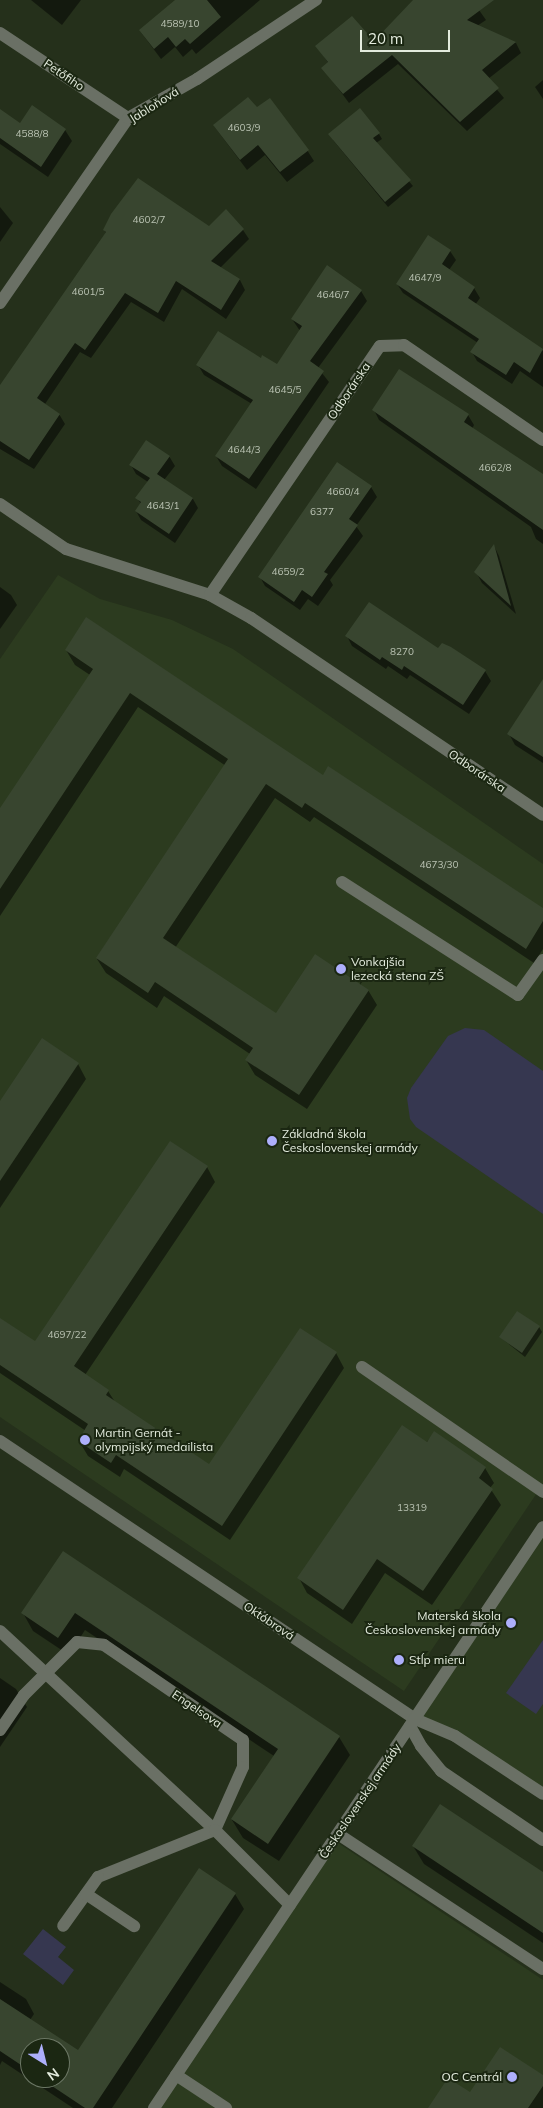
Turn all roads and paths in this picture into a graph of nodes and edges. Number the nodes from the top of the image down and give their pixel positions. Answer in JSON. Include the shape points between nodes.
{"nodes":[{"id":1,"x":316,"y":0,"type":"edge"},
{"id":2,"x":0,"y":32,"type":"edge"},
{"id":3,"x":128,"y":118,"type":"junction"},
{"id":4,"x":0,"y":303,"type":"edge"},
{"id":5,"x":543,"y":440,"type":"edge"},
{"id":6,"x":0,"y":504,"type":"edge"},
{"id":7,"x":210,"y":595,"type":"junction"},
{"id":8,"x":543,"y":816,"type":"edge"},
{"id":9,"x":342,"y":882,"type":"dead end"},
{"id":10,"x":543,"y":960,"type":"edge"},
{"id":11,"x":362,"y":1368,"type":"dead end"},
{"id":12,"x":0,"y":1441,"type":"edge"},
{"id":13,"x":543,"y":1492,"type":"edge"},
{"id":14,"x":543,"y":1527,"type":"edge"},
{"id":15,"x":0,"y":1631,"type":"edge"},
{"id":16,"x":44,"y":1675,"type":"junction"},
{"id":17,"x":413,"y":1722,"type":"junction"},
{"id":18,"x":0,"y":1730,"type":"edge"},
{"id":19,"x":543,"y":1794,"type":"edge"},
{"id":20,"x":215,"y":1830,"type":"junction"},
{"id":21,"x":338,"y":1834,"type":"junction"},
{"id":22,"x":543,"y":1840,"type":"edge"},
{"id":23,"x":86,"y":1894,"type":"junction"},
{"id":24,"x":290,"y":1905,"type":"junction"},
{"id":25,"x":63,"y":1926,"type":"dead end"},
{"id":26,"x":134,"y":1926,"type":"dead end"},
{"id":27,"x":543,"y":1969,"type":"edge"},
{"id":28,"x":176,"y":2075,"type":"junction"},
{"id":29,"x":154,"y":2108,"type":"edge"},
{"id":30,"x":226,"y":2108,"type":"edge"}],
"edges":[{"from":1,"to":3,"type":"street","name":"Jabloňová","via":[[197,79]]},
{"from":2,"to":3,"type":"street","name":"Petőfiho"},
{"from":3,"to":4,"type":"street","name":"Jabloňová"},
{"from":5,"to":7,"type":"street","name":"Odborárska","via":[[404,345],[380,346]]},
{"from":6,"to":7,"type":"street","name":"Odborárska","via":[[66,549]]},
{"from":7,"to":8,"type":"street","name":"Odborárska","via":[[251,618]]},
{"from":9,"to":10,"type":"street","via":[[518,995]]},
{"from":11,"to":13,"type":"street"},
{"from":12,"to":17,"type":"street","name":"Októbrová"},
{"from":14,"to":17,"type":"street","name":"Československej armády"},
{"from":15,"to":16,"type":"street"},
{"from":16,"to":18,"type":"street","name":"Engelsova","via":[[24,1695]]},
{"from":16,"to":20,"type":"street"},
{"from":16,"to":20,"type":"street","name":"Engelsova","via":[[77,1642],[104,1645],[243,1740],[243,1767]]},
{"from":17,"to":19,"type":"street","name":"Októbrová","via":[[455,1736]]},
{"from":17,"to":21,"type":"street","name":"Československej armády"},
{"from":17,"to":22,"type":"street","name":"Októbrová","via":[[420,1746],[441,1771]]},
{"from":20,"to":23,"type":"street","via":[[98,1877]]},
{"from":20,"to":24,"type":"street"},
{"from":21,"to":24,"type":"street","name":"Československej armády"},
{"from":21,"to":27,"type":"street"},
{"from":23,"to":25,"type":"street"},
{"from":23,"to":26,"type":"street"},
{"from":24,"to":28,"type":"street","name":"Československej armády"},
{"from":28,"to":29,"type":"street","name":"Československej armády"},
{"from":28,"to":30,"type":"street"}]}
